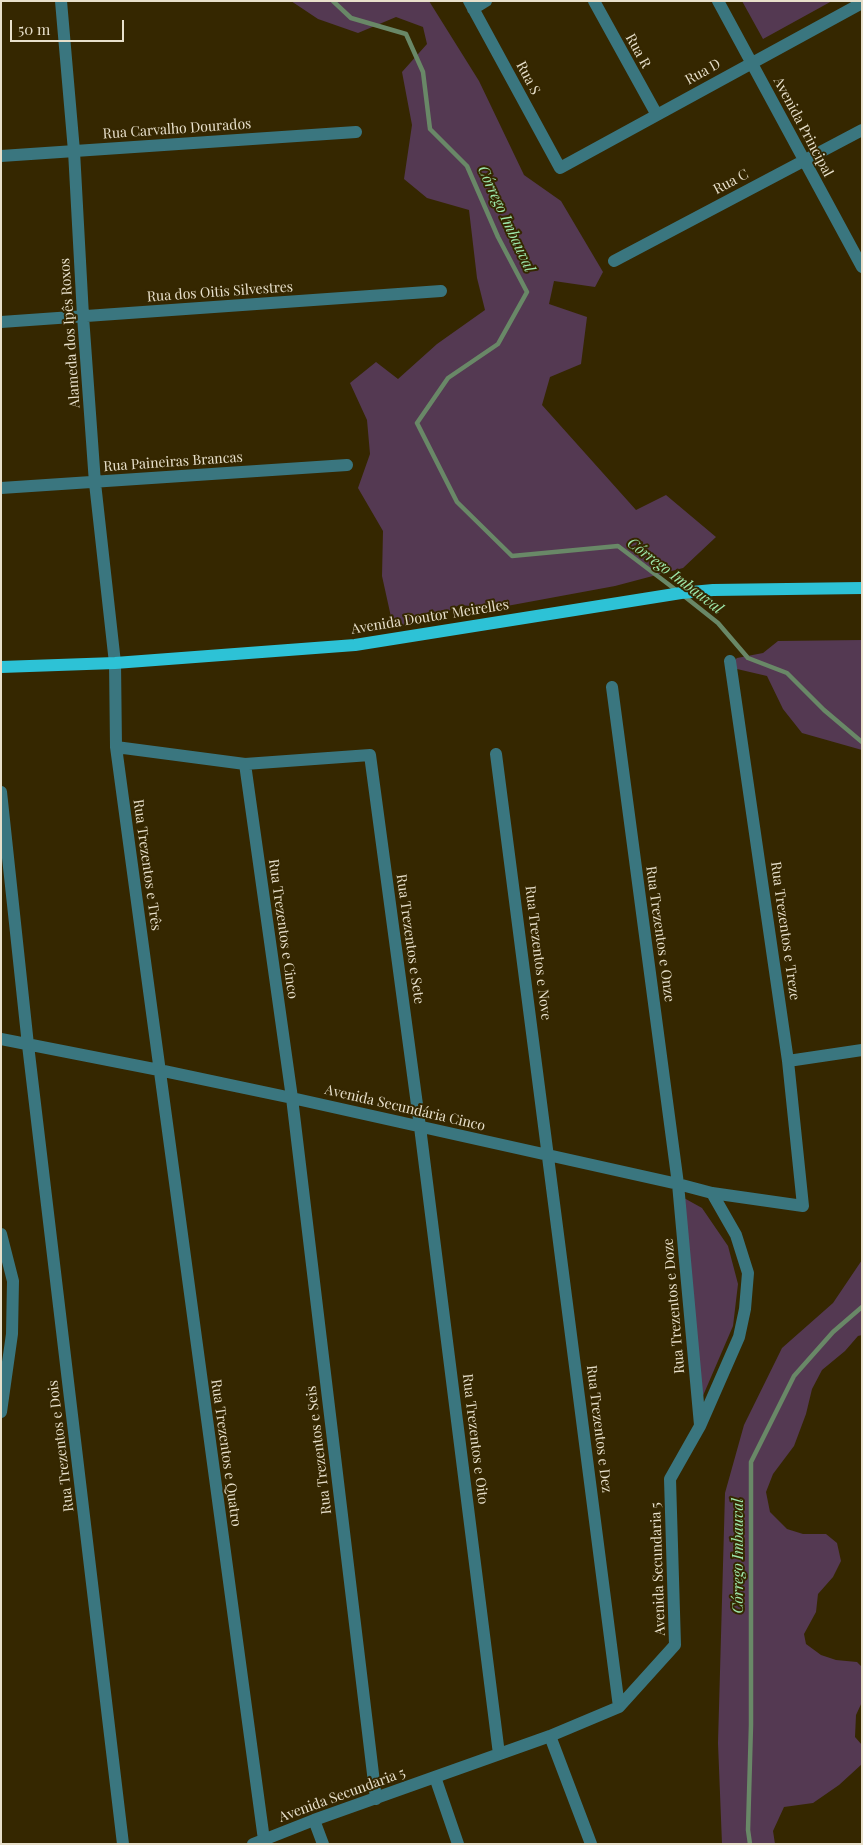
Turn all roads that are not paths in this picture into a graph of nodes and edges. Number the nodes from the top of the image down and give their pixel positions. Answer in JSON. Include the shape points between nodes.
{"nodes":[{"id":1,"x":61,"y":1,"type":"edge"},
{"id":2,"x":486,"y":1,"type":"edge"},
{"id":3,"x":594,"y":1,"type":"edge"},
{"id":4,"x":718,"y":1,"type":"edge"},
{"id":5,"x":862,"y":3,"type":"edge"},
{"id":6,"x":471,"y":5,"type":"edge"},
{"id":7,"x":752,"y":63,"type":"junction"},
{"id":8,"x":657,"y":115,"type":"junction"},
{"id":9,"x":862,"y":130,"type":"edge"},
{"id":10,"x":356,"y":132,"type":"dead end"},
{"id":11,"x":74,"y":151,"type":"junction"},
{"id":12,"x":1,"y":156,"type":"edge"},
{"id":13,"x":804,"y":160,"type":"junction"},
{"id":14,"x":560,"y":168,"type":"joint"},
{"id":15,"x":858,"y":253,"type":"edge"},
{"id":16,"x":614,"y":261,"type":"dead end"},
{"id":17,"x":862,"y":267,"type":"edge"},
{"id":18,"x":441,"y":291,"type":"dead end"},
{"id":19,"x":83,"y":316,"type":"junction"},
{"id":20,"x":1,"y":322,"type":"edge"},
{"id":21,"x":347,"y":465,"type":"dead end"},
{"id":22,"x":95,"y":483,"type":"junction"},
{"id":23,"x":1,"y":488,"type":"edge"},
{"id":24,"x":862,"y":588,"type":"edge"},
{"id":25,"x":730,"y":661,"type":"dead end"},
{"id":26,"x":114,"y":663,"type":"junction"},
{"id":27,"x":1,"y":667,"type":"edge"},
{"id":28,"x":612,"y":687,"type":"dead end"},
{"id":29,"x":116,"y":747,"type":"junction"},
{"id":30,"x":496,"y":754,"type":"dead end"},
{"id":31,"x":245,"y":764,"type":"junction"},
{"id":32,"x":1,"y":792,"type":"edge"},
{"id":33,"x":1,"y":1039,"type":"edge"},
{"id":34,"x":28,"y":1045,"type":"junction"},
{"id":35,"x":862,"y":1050,"type":"edge"},
{"id":36,"x":788,"y":1061,"type":"junction"},
{"id":37,"x":159,"y":1070,"type":"junction"},
{"id":38,"x":292,"y":1098,"type":"junction"},
{"id":39,"x":420,"y":1127,"type":"junction"},
{"id":40,"x":549,"y":1156,"type":"junction"},
{"id":41,"x":678,"y":1184,"type":"junction"},
{"id":42,"x":712,"y":1193,"type":"junction"},
{"id":43,"x":803,"y":1206,"type":"joint"},
{"id":44,"x":1,"y":1234,"type":"edge"},
{"id":45,"x":1,"y":1412,"type":"edge"},
{"id":46,"x":700,"y":1426,"type":"junction"},
{"id":47,"x":619,"y":1707,"type":"junction"},
{"id":48,"x":550,"y":1736,"type":"junction"},
{"id":49,"x":499,"y":1754,"type":"junction"},
{"id":50,"x":434,"y":1778,"type":"junction"},
{"id":51,"x":376,"y":1798,"type":"junction"},
{"id":52,"x":314,"y":1820,"type":"junction"},
{"id":53,"x":258,"y":1842,"type":"edge"},
{"id":54,"x":123,"y":1844,"type":"edge"},
{"id":55,"x":323,"y":1844,"type":"edge"},
{"id":56,"x":458,"y":1844,"type":"edge"},
{"id":57,"x":591,"y":1844,"type":"edge"}],
"edges":[{"from":1,"to":11,"type":"street","name":"Alameda dos Ipês Roxos"},
{"from":2,"to":6,"type":"street"},
{"from":3,"to":8,"type":"street","name":"Rua R"},
{"from":4,"to":7,"type":"street","name":"Avenida Principal"},
{"from":5,"to":7,"type":"street","name":"Rua D"},
{"from":6,"to":14,"type":"street","name":"Rua S"},
{"from":7,"to":8,"type":"street","name":"Rua D"},
{"from":7,"to":13,"type":"street","name":"Avenida Principal"},
{"from":8,"to":14,"type":"street","name":"Rua D"},
{"from":9,"to":13,"type":"street","name":"Rua C"},
{"from":10,"to":11,"type":"street","name":"Rua Carvalho Dourados"},
{"from":11,"to":12,"type":"street","name":"Rua Carvalho Dourados"},
{"from":11,"to":19,"type":"street","name":"Alameda dos Ipês Roxos"},
{"from":13,"to":15,"type":"street","name":"Avenida Principal"},
{"from":13,"to":16,"type":"street","name":"Rua C"},
{"from":15,"to":17,"type":"street","name":"Avenida Principal"},
{"from":18,"to":19,"type":"street","name":"Rua dos Oitis Silvestres"},
{"from":19,"to":20,"type":"street","name":"Rua dos Oitis Silvestres"},
{"from":19,"to":22,"type":"street","name":"Alameda dos Ipês Roxos"},
{"from":21,"to":22,"type":"street","name":"Rua Paineiras Brancas"},
{"from":22,"to":23,"type":"street","name":"Rua Paineiras Brancas"},
{"from":22,"to":26,"type":"street","name":"Alameda dos Ipês Roxos"},
{"from":24,"to":26,"type":"main road","name":"Avenida Doutor Meirelles","via":[[713,590],[355,644]]},
{"from":25,"to":36,"type":"street","name":"Rua Trezentos e Treze"},
{"from":26,"to":27,"type":"main road","name":"Avenida Doutor Meirelles"},
{"from":26,"to":29,"type":"street","name":"Rua Trezentos e Três"},
{"from":28,"to":41,"type":"street","name":"Rua Trezentos e Onze"},
{"from":29,"to":31,"type":"street"},
{"from":29,"to":37,"type":"street","name":"Rua Trezentos e Três"},
{"from":30,"to":40,"type":"street","name":"Rua Trezentos e Nove"},
{"from":31,"to":38,"type":"street","name":"Rua Trezentos e Cinco"},
{"from":31,"to":39,"type":"street","name":"Rua Trezentos e Sete","via":[[370,755]]},
{"from":32,"to":34,"type":"street","name":"Rua Trezentos e Dois"},
{"from":33,"to":34,"type":"street","name":"Avenida Secundária Cinco"},
{"from":34,"to":37,"type":"street","name":"Avenida Secundária Cinco"},
{"from":34,"to":54,"type":"street","name":"Rua Trezentos e Dois"},
{"from":35,"to":36,"type":"street"},
{"from":36,"to":43,"type":"street","name":"Rua Trezentos e Treze"},
{"from":37,"to":38,"type":"street","name":"Avenida Secundária Cinco"},
{"from":37,"to":53,"type":"street","name":"Rua Trezentos e Quatro"},
{"from":38,"to":39,"type":"street","name":"Avenida Secundária Cinco"},
{"from":38,"to":51,"type":"street","name":"Rua Trezentos e Seis"},
{"from":39,"to":40,"type":"street","name":"Avenida Secundária Cinco"},
{"from":39,"to":49,"type":"street","name":"Rua Trezentos e Oito"},
{"from":40,"to":41,"type":"street","name":"Avenida Secundária Cinco"},
{"from":40,"to":47,"type":"street","name":"Rua Trezentos e Dez"},
{"from":41,"to":42,"type":"street","name":"Avenida Secundária Cinco"},
{"from":41,"to":46,"type":"street","name":"Rua Trezentos e Doze"},
{"from":42,"to":43,"type":"street","name":"Avenida Secundária Cinco"},
{"from":42,"to":46,"type":"street","name":"Avenida Secundaria 5","via":[[736,1235],[748,1273],[739,1337]]},
{"from":44,"to":45,"type":"street","via":[[13,1281],[12,1334]]},
{"from":46,"to":47,"type":"street","name":"Avenida Secundaria 5","via":[[670,1479],[675,1645]]},
{"from":47,"to":48,"type":"street","name":"Avenida Secundaria 5"},
{"from":48,"to":49,"type":"street","name":"Avenida Secundaria 5"},
{"from":48,"to":57,"type":"street"},
{"from":49,"to":50,"type":"street","name":"Avenida Secundaria 5"},
{"from":50,"to":51,"type":"street","name":"Avenida Secundaria 5"},
{"from":50,"to":56,"type":"street"},
{"from":51,"to":52,"type":"street","name":"Avenida Secundaria 5"},
{"from":52,"to":53,"type":"street","name":"Avenida Secundaria 5"},
{"from":52,"to":55,"type":"street"}]}
